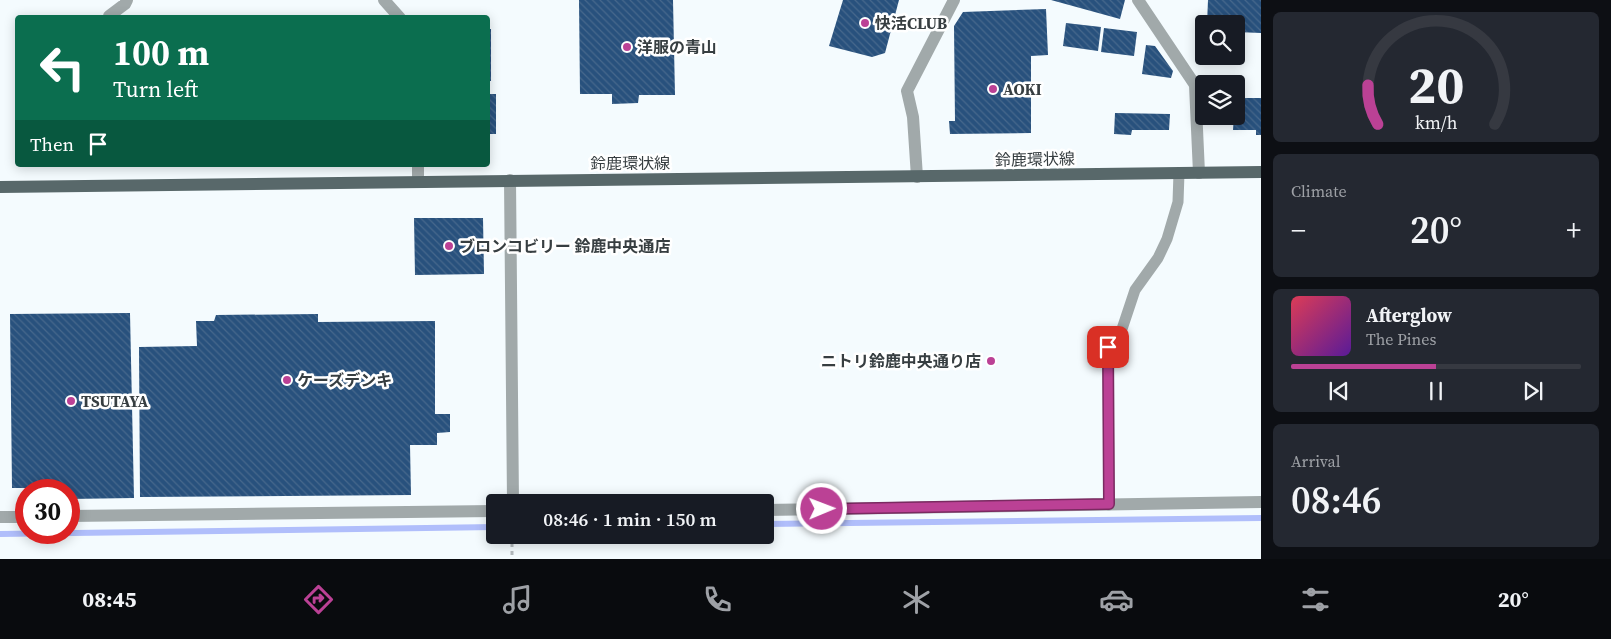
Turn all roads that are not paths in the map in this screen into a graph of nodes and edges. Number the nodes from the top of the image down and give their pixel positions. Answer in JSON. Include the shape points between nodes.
{"nodes":[{"id":1,"x":127,"y":0,"type":"edge"},
{"id":2,"x":384,"y":0,"type":"edge"},
{"id":3,"x":954,"y":0,"type":"edge"},
{"id":4,"x":1138,"y":0,"type":"edge"},
{"id":5,"x":110,"y":15,"type":"edge"},
{"id":6,"x":397,"y":15,"type":"edge"},
{"id":7,"x":418,"y":167,"type":"edge"},
{"id":8,"x":1199,"y":172,"type":"junction"},
{"id":9,"x":1261,"y":172,"type":"edge"},
{"id":10,"x":1179,"y":173,"type":"junction"},
{"id":11,"x":917,"y":177,"type":"junction"},
{"id":12,"x":510,"y":180,"type":"junction"},
{"id":13,"x":418,"y":182,"type":"junction"},
{"id":14,"x":0,"y":187,"type":"edge"},
{"id":15,"x":513,"y":494,"type":"edge"},
{"id":16,"x":1261,"y":502,"type":"edge"},
{"id":17,"x":1109,"y":504,"type":"junction"},
{"id":18,"x":774,"y":510,"type":"edge"},
{"id":19,"x":486,"y":511,"type":"edge"},
{"id":20,"x":80,"y":516,"type":"edge"},
{"id":21,"x":0,"y":517,"type":"edge"},
{"id":22,"x":15,"y":517,"type":"edge"}],
"edges":[{"from":1,"to":5,"type":"street"},
{"from":2,"to":6,"type":"street"},
{"from":3,"to":11,"type":"street","via":[[908,91]]},
{"from":4,"to":8,"type":"street","via":[[1194,85]]},
{"from":7,"to":13,"type":"street"},
{"from":8,"to":9,"type":"main road","name":"鈴鹿環状線"},
{"from":8,"to":10,"type":"main road","name":"鈴鹿環状線"},
{"from":10,"to":11,"type":"main road","name":"鈴鹿環状線"},
{"from":10,"to":17,"type":"lane","via":[[1178,202],[1167,239],[1135,290],[1117,344],[1108,347]]},
{"from":11,"to":12,"type":"main road","name":"鈴鹿環状線"},
{"from":12,"to":13,"type":"main road","name":"鈴鹿環状線"},
{"from":12,"to":15,"type":"street"},
{"from":13,"to":14,"type":"main road","name":"鈴鹿環状線"},
{"from":16,"to":17,"type":"street"},
{"from":17,"to":18,"type":"street"},
{"from":19,"to":20,"type":"street"},
{"from":21,"to":22,"type":"street"}]}
